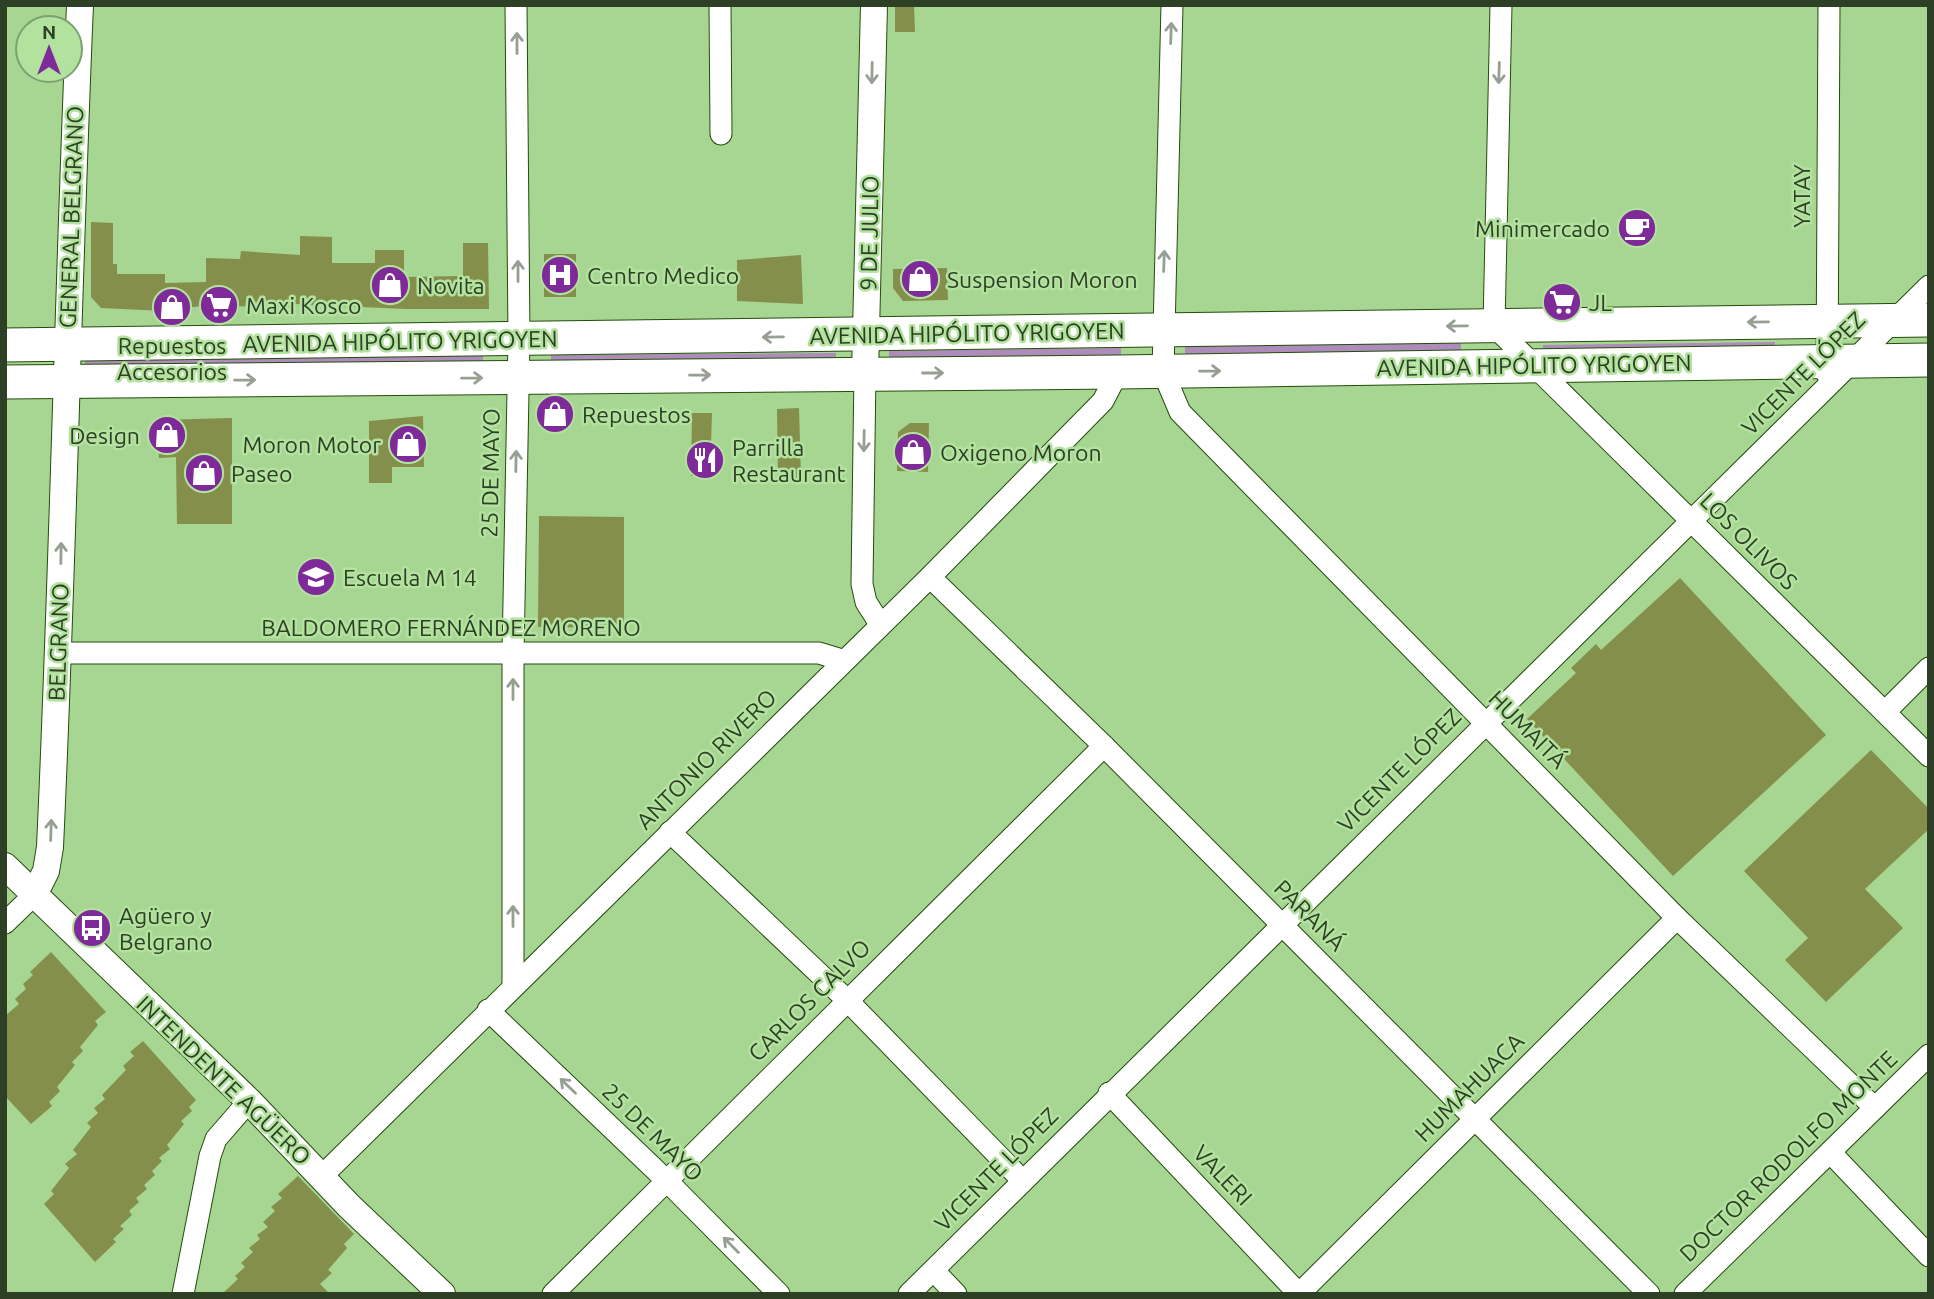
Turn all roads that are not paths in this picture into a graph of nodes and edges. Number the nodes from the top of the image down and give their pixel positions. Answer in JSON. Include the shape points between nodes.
{"nodes":[{"id":1,"x":80,"y":5,"type":"edge"},
{"id":2,"x":516,"y":5,"type":"edge"},
{"id":3,"x":720,"y":5,"type":"edge"},
{"id":4,"x":874,"y":5,"type":"edge"},
{"id":5,"x":1172,"y":5,"type":"edge"},
{"id":6,"x":1501,"y":5,"type":"edge"},
{"id":7,"x":1829,"y":5,"type":"edge"},
{"id":8,"x":721,"y":134,"type":"dead end"},
{"id":9,"x":1929,"y":286,"type":"edge"},
{"id":10,"x":1929,"y":320,"type":"edge"},
{"id":11,"x":1826,"y":321,"type":"junction"},
{"id":12,"x":1891,"y":321,"type":"junction"},
{"id":13,"x":1494,"y":326,"type":"junction"},
{"id":14,"x":1162,"y":329,"type":"junction"},
{"id":15,"x":866,"y":336,"type":"junction"},
{"id":16,"x":519,"y":339,"type":"junction"},
{"id":17,"x":5,"y":345,"type":"edge"},
{"id":18,"x":65,"y":345,"type":"junction"},
{"id":19,"x":1929,"y":359,"type":"edge"},
{"id":20,"x":1533,"y":364,"type":"junction"},
{"id":21,"x":1836,"y":369,"type":"junction"},
{"id":22,"x":1118,"y":372,"type":"junction"},
{"id":23,"x":1163,"y":372,"type":"junction"},
{"id":24,"x":865,"y":373,"type":"junction"},
{"id":25,"x":518,"y":377,"type":"junction"},
{"id":26,"x":5,"y":382,"type":"edge"},
{"id":27,"x":65,"y":382,"type":"junction"},
{"id":28,"x":1692,"y":522,"type":"junction"},
{"id":29,"x":930,"y":577,"type":"junction"},
{"id":30,"x":880,"y":624,"type":"junction"},
{"id":31,"x":59,"y":653,"type":"junction"},
{"id":32,"x":513,"y":654,"type":"junction"},
{"id":33,"x":842,"y":660,"type":"junction"},
{"id":34,"x":1929,"y":668,"type":"edge"},
{"id":35,"x":1885,"y":712,"type":"junction"},
{"id":36,"x":1485,"y":722,"type":"junction"},
{"id":37,"x":1104,"y":746,"type":"junction"},
{"id":38,"x":1929,"y":756,"type":"edge"},
{"id":39,"x":670,"y":832,"type":"junction"},
{"id":40,"x":5,"y":866,"type":"edge"},
{"id":41,"x":34,"y":895,"type":"junction"},
{"id":42,"x":1677,"y":918,"type":"junction"},
{"id":43,"x":5,"y":923,"type":"edge"},
{"id":44,"x":1281,"y":923,"type":"junction"},
{"id":45,"x":513,"y":985,"type":"junction"},
{"id":46,"x":847,"y":1000,"type":"junction"},
{"id":47,"x":488,"y":1010,"type":"junction"},
{"id":48,"x":1929,"y":1055,"type":"edge"},
{"id":49,"x":1109,"y":1093,"type":"junction"},
{"id":50,"x":249,"y":1101,"type":"junction"},
{"id":51,"x":1875,"y":1108,"type":"junction"},
{"id":52,"x":1475,"y":1118,"type":"junction"},
{"id":53,"x":1830,"y":1152,"type":"junction"},
{"id":54,"x":322,"y":1176,"type":"junction"},
{"id":55,"x":666,"y":1180,"type":"junction"},
{"id":56,"x":1022,"y":1180,"type":"junction"},
{"id":57,"x":1929,"y":1256,"type":"edge"},
{"id":58,"x":934,"y":1271,"type":"junction"},
{"id":59,"x":183,"y":1294,"type":"edge"},
{"id":60,"x":442,"y":1294,"type":"edge"},
{"id":61,"x":553,"y":1294,"type":"edge"},
{"id":62,"x":779,"y":1294,"type":"edge"},
{"id":63,"x":909,"y":1294,"type":"edge"},
{"id":64,"x":956,"y":1294,"type":"edge"},
{"id":65,"x":1299,"y":1294,"type":"edge"},
{"id":66,"x":1649,"y":1294,"type":"edge"},
{"id":67,"x":1685,"y":1294,"type":"edge"}],
"edges":[{"from":1,"to":18,"type":"street","name":"GENERAL BELGRANO"},
{"from":16,"to":2,"type":"street","name":"25 DE MAYO","one_way":true},
{"from":3,"to":8,"type":"street"},
{"from":4,"to":15,"type":"street","name":"9 DE JULIO","one_way":true},
{"from":14,"to":5,"type":"street","one_way":true},
{"from":6,"to":13,"type":"street","one_way":true},
{"from":7,"to":11,"type":"street","name":"YATAY"},
{"from":9,"to":12,"type":"street","name":"VICENTE LÓPEZ"},
{"from":10,"to":12,"type":"main road","name":"AVENIDA HIPÓLITO YRIGOYEN"},
{"from":11,"to":12,"type":"main road","name":"AVENIDA HIPÓLITO YRIGOYEN"},
{"from":11,"to":13,"type":"main road","name":"AVENIDA HIPÓLITO YRIGOYEN","one_way":true},
{"from":11,"to":21,"type":"street","name":"YATAY"},
{"from":12,"to":21,"type":"street","name":"VICENTE LÓPEZ"},
{"from":13,"to":14,"type":"main road","name":"AVENIDA HIPÓLITO YRIGOYEN","one_way":true},
{"from":13,"to":20,"type":"street","name":"LOS OLIVOS"},
{"from":14,"to":15,"type":"main road","name":"AVENIDA HIPÓLITO YRIGOYEN"},
{"from":14,"to":23,"type":"street"},
{"from":15,"to":16,"type":"main road","name":"AVENIDA HIPÓLITO YRIGOYEN","one_way":true},
{"from":15,"to":24,"type":"street","name":"9 DE JULIO"},
{"from":16,"to":18,"type":"main road","name":"AVENIDA HIPÓLITO YRIGOYEN"},
{"from":16,"to":25,"type":"street","name":"25 DE MAYO"},
{"from":17,"to":18,"type":"main road","name":"AVENIDA HIPÓLITO YRIGOYEN"},
{"from":18,"to":27,"type":"street","name":"BELGRANO"},
{"from":19,"to":21,"type":"main road","name":"AVENIDA HIPÓLITO YRIGOYEN"},
{"from":20,"to":21,"type":"main road","name":"AVENIDA HIPÓLITO YRIGOYEN"},
{"from":23,"to":20,"type":"main road","name":"AVENIDA HIPÓLITO YRIGOYEN","one_way":true},
{"from":20,"to":28,"type":"street","name":"LOS OLIVOS"},
{"from":21,"to":28,"type":"street","name":"VICENTE LÓPEZ"},
{"from":22,"to":23,"type":"main road","name":"AVENIDA HIPÓLITO YRIGOYEN"},
{"from":24,"to":22,"type":"main road","name":"AVENIDA HIPÓLITO YRIGOYEN","one_way":true},
{"from":22,"to":29,"type":"street","name":"ANTONIO RIVERO","via":[[1103,401]]},
{"from":23,"to":36,"type":"street","name":"HUMAITÁ","via":[[1180,412]]},
{"from":25,"to":24,"type":"main road","name":"AVENIDA HIPÓLITO YRIGOYEN","one_way":true},
{"from":24,"to":30,"type":"street","name":"9 DE JULIO","one_way":true,"via":[[862,584],[866,603]]},
{"from":27,"to":25,"type":"main road","name":"AVENIDA HIPÓLITO YRIGOYEN","one_way":true},
{"from":32,"to":25,"type":"street","name":"25 DE MAYO","one_way":true},
{"from":26,"to":27,"type":"main road","name":"AVENIDA HIPÓLITO YRIGOYEN"},
{"from":31,"to":27,"type":"street","name":"BELGRANO","one_way":true},
{"from":28,"to":35,"type":"street","name":"LOS OLIVOS"},
{"from":28,"to":36,"type":"street","name":"VICENTE LÓPEZ"},
{"from":29,"to":30,"type":"street","name":"ANTONIO RIVERO"},
{"from":29,"to":37,"type":"street","name":"PARANÁ"},
{"from":30,"to":33,"type":"street","name":"ANTONIO RIVERO"},
{"from":31,"to":32,"type":"street","name":"BALDOMERO FERNÁNDEZ MORENO"},
{"from":41,"to":31,"type":"street","name":"BELGRANO","one_way":true,"via":[[46,871],[50,847]]},
{"from":32,"to":33,"type":"street","name":"BALDOMERO FERNÁNDEZ MORENO","via":[[819,653]]},
{"from":45,"to":32,"type":"street","name":"25 DE MAYO","one_way":true},
{"from":33,"to":39,"type":"street","name":"ANTONIO RIVERO"},
{"from":34,"to":35,"type":"street"},
{"from":35,"to":38,"type":"street","name":"LOS OLIVOS"},
{"from":36,"to":42,"type":"street","name":"HUMAITÁ"},
{"from":36,"to":44,"type":"street","name":"VICENTE LÓPEZ"},
{"from":37,"to":44,"type":"street","name":"PARANÁ"},
{"from":37,"to":46,"type":"street","name":"CARLOS CALVO"},
{"from":39,"to":45,"type":"street","name":"ANTONIO RIVERO"},
{"from":39,"to":46,"type":"street"},
{"from":40,"to":41,"type":"street","name":"INTENDENTE AGÜERO"},
{"from":41,"to":43,"type":"street","name":"BELGRANO"},
{"from":41,"to":50,"type":"street","name":"INTENDENTE AGÜERO"},
{"from":42,"to":51,"type":"street","name":"HUMAITÁ"},
{"from":42,"to":52,"type":"street","name":"HUMAHUACA"},
{"from":44,"to":49,"type":"street","name":"VICENTE LÓPEZ"},
{"from":44,"to":52,"type":"street","name":"PARANÁ"},
{"from":45,"to":47,"type":"street","name":"ANTONIO RIVERO"},
{"from":46,"to":55,"type":"street","name":"CARLOS CALVO"},
{"from":46,"to":56,"type":"street"},
{"from":47,"to":54,"type":"street","name":"ANTONIO RIVERO"},
{"from":55,"to":47,"type":"street","name":"25 DE MAYO","one_way":true},
{"from":48,"to":51,"type":"street","name":"DOCTOR RODOLFO MONTE"},
{"from":49,"to":56,"type":"street","name":"VICENTE LÓPEZ"},
{"from":49,"to":65,"type":"street","name":"VALERI"},
{"from":50,"to":54,"type":"street","name":"INTENDENTE AGÜERO"},
{"from":50,"to":59,"type":"street","via":[[216,1139],[210,1156]]},
{"from":51,"to":53,"type":"street","name":"DOCTOR RODOLFO MONTE"},
{"from":52,"to":65,"type":"street","name":"HUMAHUACA"},
{"from":52,"to":66,"type":"street","name":"PARANÁ"},
{"from":53,"to":57,"type":"street"},
{"from":53,"to":67,"type":"street","name":"DOCTOR RODOLFO MONTE"},
{"from":54,"to":60,"type":"street","name":"INTENDENTE AGÜERO"},
{"from":55,"to":61,"type":"street","name":"CARLOS CALVO"},
{"from":62,"to":55,"type":"street","name":"25 DE MAYO","one_way":true},
{"from":56,"to":58,"type":"street","name":"VICENTE LÓPEZ"},
{"from":58,"to":63,"type":"street","name":"VICENTE LÓPEZ"},
{"from":58,"to":64,"type":"street"}]}
